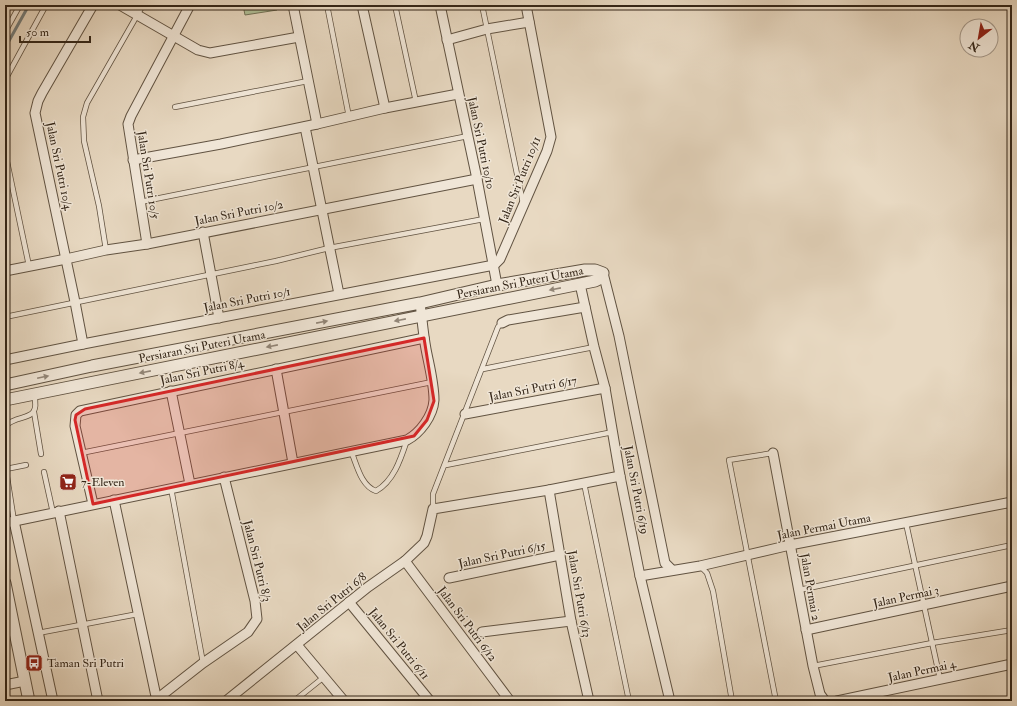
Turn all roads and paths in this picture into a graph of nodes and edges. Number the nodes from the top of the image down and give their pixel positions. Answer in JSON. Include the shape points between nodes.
{"nodes":[{"id":1,"x":20,"y":5,"type":"edge"},
{"id":2,"x":46,"y":5,"type":"edge"},
{"id":3,"x":93,"y":5,"type":"edge"},
{"id":4,"x":120,"y":5,"type":"edge"},
{"id":5,"x":143,"y":5,"type":"edge"},
{"id":6,"x":190,"y":5,"type":"edge"},
{"id":7,"x":293,"y":5,"type":"edge"},
{"id":8,"x":327,"y":5,"type":"edge"},
{"id":9,"x":362,"y":5,"type":"edge"},
{"id":10,"x":395,"y":5,"type":"edge"},
{"id":11,"x":440,"y":5,"type":"edge"},
{"id":12,"x":482,"y":5,"type":"edge"},
{"id":13,"x":526,"y":5,"type":"edge"},
{"id":14,"x":138,"y":15,"type":"junction"},
{"id":15,"x":529,"y":22,"type":"junction"},
{"id":16,"x":487,"y":29,"type":"junction"},
{"id":17,"x":5,"y":32,"type":"edge"},
{"id":18,"x":173,"y":36,"type":"junction"},
{"id":19,"x":299,"y":37,"type":"junction"},
{"id":20,"x":447,"y":40,"type":"junction"},
{"id":21,"x":5,"y":80,"type":"edge"},
{"id":22,"x":308,"y":81,"type":"junction"},
{"id":23,"x":458,"y":94,"type":"junction"},
{"id":24,"x":416,"y":102,"type":"junction"},
{"id":25,"x":175,"y":107,"type":"dead end"},
{"id":26,"x":384,"y":108,"type":"junction"},
{"id":27,"x":349,"y":117,"type":"junction"},
{"id":28,"x":317,"y":124,"type":"junction"},
{"id":29,"x":305,"y":127,"type":"junction"},
{"id":30,"x":468,"y":136,"type":"junction"},
{"id":31,"x":5,"y":152,"type":"edge"},
{"id":32,"x":133,"y":160,"type":"junction"},
{"id":33,"x":313,"y":168,"type":"junction"},
{"id":34,"x":477,"y":179,"type":"junction"},
{"id":35,"x":140,"y":202,"type":"junction"},
{"id":36,"x":523,"y":204,"type":"junction"},
{"id":37,"x":321,"y":209,"type":"junction"},
{"id":38,"x":484,"y":219,"type":"junction"},
{"id":39,"x":203,"y":232,"type":"junction"},
{"id":40,"x":147,"y":244,"type":"junction"},
{"id":41,"x":329,"y":248,"type":"junction"},
{"id":42,"x":106,"y":250,"type":"junction"},
{"id":43,"x":66,"y":259,"type":"junction"},
{"id":44,"x":494,"y":265,"type":"junction"},
{"id":45,"x":29,"y":266,"type":"junction"},
{"id":46,"x":5,"y":271,"type":"edge"},
{"id":47,"x":603,"y":273,"type":"junction"},
{"id":48,"x":211,"y":274,"type":"junction"},
{"id":49,"x":580,"y":284,"type":"junction"},
{"id":50,"x":497,"y":285,"type":"junction"},
{"id":51,"x":339,"y":294,"type":"junction"},
{"id":52,"x":75,"y":302,"type":"junction"},
{"id":53,"x":420,"y":303,"type":"junction"},
{"id":54,"x":585,"y":307,"type":"junction"},
{"id":55,"x":422,"y":316,"type":"junction"},
{"id":56,"x":5,"y":317,"type":"edge"},
{"id":57,"x":219,"y":318,"type":"junction"},
{"id":58,"x":502,"y":323,"type":"joint"},
{"id":59,"x":424,"y":338,"type":"junction"},
{"id":60,"x":83,"y":344,"type":"junction"},
{"id":61,"x":594,"y":348,"type":"junction"},
{"id":62,"x":5,"y":360,"type":"edge"},
{"id":63,"x":276,"y":369,"type":"junction"},
{"id":64,"x":483,"y":369,"type":"junction"},
{"id":65,"x":432,"y":382,"type":"junction"},
{"id":66,"x":5,"y":386,"type":"edge"},
{"id":67,"x":605,"y":388,"type":"junction"},
{"id":68,"x":171,"y":391,"type":"junction"},
{"id":69,"x":34,"y":394,"type":"junction"},
{"id":70,"x":5,"y":400,"type":"edge"},
{"id":71,"x":34,"y":412,"type":"junction"},
{"id":72,"x":283,"y":412,"type":"junction"},
{"id":73,"x":465,"y":414,"type":"junction"},
{"id":74,"x":5,"y":426,"type":"edge"},
{"id":75,"x":613,"y":432,"type":"junction"},
{"id":76,"x":180,"y":433,"type":"junction"},
{"id":77,"x":407,"y":440,"type":"junction"},
{"id":78,"x":351,"y":451,"type":"junction"},
{"id":79,"x":81,"y":453,"type":"junction"},
{"id":80,"x":773,"y":453,"type":"joint"},
{"id":81,"x":40,"y":454,"type":"dead end"},
{"id":82,"x":293,"y":463,"type":"junction"},
{"id":83,"x":26,"y":465,"type":"dead end"},
{"id":84,"x":446,"y":465,"type":"junction"},
{"id":85,"x":5,"y":466,"type":"edge"},
{"id":86,"x":44,"y":472,"type":"dead end"},
{"id":87,"x":620,"y":476,"type":"junction"},
{"id":88,"x":224,"y":477,"type":"junction"},
{"id":89,"x":584,"y":483,"type":"junction"},
{"id":90,"x":190,"y":484,"type":"junction"},
{"id":91,"x":171,"y":488,"type":"junction"},
{"id":92,"x":548,"y":490,"type":"junction"},
{"id":93,"x":114,"y":500,"type":"junction"},
{"id":94,"x":1012,"y":502,"type":"edge"},
{"id":95,"x":93,"y":504,"type":"junction"},
{"id":96,"x":433,"y":509,"type":"junction"},
{"id":97,"x":56,"y":512,"type":"junction"},
{"id":98,"x":10,"y":522,"type":"edge"},
{"id":99,"x":906,"y":523,"type":"junction"},
{"id":100,"x":790,"y":545,"type":"junction"},
{"id":101,"x":1012,"y":545,"type":"edge"},
{"id":102,"x":560,"y":555,"type":"junction"},
{"id":103,"x":748,"y":555,"type":"junction"},
{"id":104,"x":405,"y":561,"type":"junction"},
{"id":105,"x":915,"y":565,"type":"junction"},
{"id":106,"x":700,"y":566,"type":"junction"},
{"id":107,"x":672,"y":570,"type":"junction"},
{"id":108,"x":640,"y":576,"type":"junction"},
{"id":109,"x":449,"y":578,"type":"dead end"},
{"id":110,"x":5,"y":582,"type":"edge"},
{"id":111,"x":1012,"y":586,"type":"edge"},
{"id":112,"x":799,"y":590,"type":"junction"},
{"id":113,"x":349,"y":602,"type":"junction"},
{"id":114,"x":923,"y":605,"type":"junction"},
{"id":115,"x":138,"y":614,"type":"junction"},
{"id":116,"x":571,"y":621,"type":"junction"},
{"id":117,"x":82,"y":625,"type":"junction"},
{"id":118,"x":806,"y":630,"type":"junction"},
{"id":119,"x":1012,"y":630,"type":"edge"},
{"id":120,"x":482,"y":632,"type":"dead end"},
{"id":121,"x":38,"y":633,"type":"junction"},
{"id":122,"x":932,"y":643,"type":"junction"},
{"id":123,"x":297,"y":645,"type":"junction"},
{"id":124,"x":203,"y":664,"type":"junction"},
{"id":125,"x":1012,"y":664,"type":"edge"},
{"id":126,"x":813,"y":666,"type":"junction"},
{"id":127,"x":324,"y":677,"type":"junction"},
{"id":128,"x":940,"y":679,"type":"junction"},
{"id":129,"x":25,"y":681,"type":"junction"},
{"id":130,"x":5,"y":684,"type":"edge"},
{"id":131,"x":157,"y":700,"type":"edge"},
{"id":132,"x":29,"y":701,"type":"edge"},
{"id":133,"x":53,"y":701,"type":"edge"},
{"id":134,"x":98,"y":701,"type":"edge"},
{"id":135,"x":226,"y":701,"type":"edge"},
{"id":136,"x":294,"y":701,"type":"edge"},
{"id":137,"x":344,"y":701,"type":"edge"},
{"id":138,"x":430,"y":701,"type":"edge"},
{"id":139,"x":510,"y":701,"type":"edge"},
{"id":140,"x":589,"y":701,"type":"edge"},
{"id":141,"x":629,"y":701,"type":"edge"},
{"id":142,"x":670,"y":701,"type":"edge"},
{"id":143,"x":732,"y":701,"type":"edge"},
{"id":144,"x":776,"y":701,"type":"edge"},
{"id":145,"x":824,"y":701,"type":"edge"},
{"id":146,"x":837,"y":701,"type":"edge"}],
"edges":[{"from":1,"to":17,"type":"lane"},
{"from":2,"to":21,"type":"lane"},
{"from":3,"to":43,"type":"street","name":"Jalan Sri Putri 10/4","via":[[42,93],[35,113]]},
{"from":4,"to":14,"type":"street"},
{"from":5,"to":14,"type":"lane"},
{"from":6,"to":18,"type":"street","name":"Jalan Sri Putri 10/5"},
{"from":7,"to":19,"type":"street"},
{"from":8,"to":27,"type":"lane"},
{"from":9,"to":26,"type":"street"},
{"from":10,"to":24,"type":"lane"},
{"from":11,"to":20,"type":"street","name":"Jalan Sri Putri 10/10"},
{"from":12,"to":16,"type":"lane"},
{"from":13,"to":15,"type":"street","name":"Jalan Sri Putri 10/11"},
{"from":14,"to":18,"type":"street"},
{"from":14,"to":42,"type":"lane","via":[[87,103],[83,117],[84,141]]},
{"from":15,"to":16,"type":"street"},
{"from":15,"to":36,"type":"street","name":"Jalan Sri Putri 10/11","via":[[551,137]]},
{"from":16,"to":20,"type":"street"},
{"from":16,"to":36,"type":"lane"},
{"from":18,"to":19,"type":"street","via":[[198,50],[210,53]]},
{"from":18,"to":32,"type":"street","name":"Jalan Sri Putri 10/5","via":[[128,124]]},
{"from":19,"to":22,"type":"street"},
{"from":20,"to":23,"type":"street","name":"Jalan Sri Putri 10/10"},
{"from":22,"to":25,"type":"lane"},
{"from":22,"to":28,"type":"street"},
{"from":23,"to":24,"type":"street"},
{"from":23,"to":30,"type":"street","name":"Jalan Sri Putri 10/10"},
{"from":24,"to":26,"type":"street"},
{"from":26,"to":27,"type":"street"},
{"from":27,"to":28,"type":"street"},
{"from":28,"to":29,"type":"street"},
{"from":29,"to":32,"type":"street"},
{"from":29,"to":33,"type":"street"},
{"from":30,"to":33,"type":"lane"},
{"from":30,"to":34,"type":"street","name":"Jalan Sri Putri 10/10"},
{"from":31,"to":45,"type":"lane"},
{"from":32,"to":35,"type":"street","name":"Jalan Sri Putri 10/5"},
{"from":33,"to":35,"type":"lane"},
{"from":33,"to":37,"type":"street"},
{"from":34,"to":37,"type":"street","name":"Jalan Sri Putri 10/2"},
{"from":34,"to":38,"type":"street","name":"Jalan Sri Putri 10/10"},
{"from":35,"to":40,"type":"street","name":"Jalan Sri Putri 10/5"},
{"from":36,"to":44,"type":"street","name":"Jalan Sri Putri 10/11","via":[[500,259]]},
{"from":37,"to":39,"type":"street","name":"Jalan Sri Putri 10/2"},
{"from":37,"to":41,"type":"street"},
{"from":38,"to":41,"type":"lane"},
{"from":38,"to":44,"type":"street","name":"Jalan Sri Putri 10/10"},
{"from":39,"to":40,"type":"street","name":"Jalan Sri Putri 10/2"},
{"from":39,"to":48,"type":"street"},
{"from":40,"to":42,"type":"street","name":"Jalan Sri Putri 10/2"},
{"from":41,"to":48,"type":"lane"},
{"from":41,"to":51,"type":"street"},
{"from":42,"to":43,"type":"street","name":"Jalan Sri Putri 10/2"},
{"from":43,"to":45,"type":"street","name":"Jalan Sri Putri 10/2"},
{"from":43,"to":52,"type":"street","name":"Jalan Sri Putri 10/4"},
{"from":44,"to":50,"type":"street","name":"Jalan Sri Putri 10/10"},
{"from":44,"to":51,"type":"street","name":"Jalan Sri Putri 10/1"},
{"from":45,"to":46,"type":"street","name":"Jalan Sri Putri 10/2"},
{"from":47,"to":49,"type":"street","name":"Persiaran Sri Puteri Utama","via":[[599,279]]},
{"from":47,"to":50,"type":"street","name":"Persiaran Sri Puteri Utama","via":[[585,270]]},
{"from":47,"to":107,"type":"street","via":[[619,336],[665,563]]},
{"from":48,"to":52,"type":"lane"},
{"from":48,"to":57,"type":"street"},
{"from":49,"to":54,"type":"street","name":"Jalan Sri Putri 6/19"},
{"from":49,"to":55,"type":"street","name":"Persiaran Sri Puteri Utama","one_way":true},
{"from":50,"to":53,"type":"street","name":"Persiaran Sri Puteri Utama"},
{"from":51,"to":57,"type":"street","name":"Jalan Sri Putri 10/1"},
{"from":52,"to":56,"type":"lane"},
{"from":52,"to":60,"type":"street","name":"Jalan Sri Putri 10/4"},
{"from":53,"to":55,"type":"street"},
{"from":66,"to":53,"type":"street","name":"Persiaran Sri Puteri Utama","one_way":true,"via":[[92,366]]},
{"from":54,"to":58,"type":"street"},
{"from":54,"to":61,"type":"street","name":"Jalan Sri Putri 6/19"},
{"from":55,"to":59,"type":"street"},
{"from":55,"to":69,"type":"street","name":"Persiaran Sri Puteri Utama","one_way":true},
{"from":57,"to":60,"type":"street","name":"Jalan Sri Putri 10/1"},
{"from":58,"to":64,"type":"lane","via":[[498,327]]},
{"from":59,"to":63,"type":"street","name":"Jalan Sri Putri 8/4"},
{"from":59,"to":65,"type":"street"},
{"from":60,"to":62,"type":"street","name":"Jalan Sri Putri 10/1"},
{"from":61,"to":64,"type":"lane"},
{"from":61,"to":67,"type":"street","name":"Jalan Sri Putri 6/19"},
{"from":63,"to":68,"type":"street","name":"Jalan Sri Putri 8/4"},
{"from":63,"to":72,"type":"street"},
{"from":64,"to":73,"type":"lane"},
{"from":65,"to":72,"type":"lane"},
{"from":65,"to":77,"type":"street","via":[[434,402],[431,411],[421,429]]},
{"from":67,"to":73,"type":"street","name":"Jalan Sri Putri 6/17"},
{"from":67,"to":75,"type":"street","name":"Jalan Sri Putri 6/19"},
{"from":68,"to":76,"type":"street"},
{"from":68,"to":79,"type":"street","name":"Jalan Sri Putri 8/4","via":[[80,411],[75,420]]},
{"from":69,"to":70,"type":"street","name":"Persiaran Sri Puteri Utama"},
{"from":69,"to":71,"type":"lane"},
{"from":71,"to":74,"type":"lane","via":[[29,416],[11,420]]},
{"from":71,"to":81,"type":"lane"},
{"from":72,"to":76,"type":"lane"},
{"from":72,"to":82,"type":"street"},
{"from":73,"to":84,"type":"lane"},
{"from":75,"to":84,"type":"lane"},
{"from":75,"to":87,"type":"street","name":"Jalan Sri Putri 6/19"},
{"from":76,"to":79,"type":"lane"},
{"from":76,"to":90,"type":"street"},
{"from":77,"to":78,"type":"street"},
{"from":77,"to":78,"type":"lane","via":[[394,471],[385,484],[376,491],[364,482]]},
{"from":78,"to":82,"type":"street"},
{"from":79,"to":95,"type":"street","name":"Jalan Sri Putri 8/4"},
{"from":80,"to":100,"type":"street","name":"Jalan Permai 2"},
{"from":80,"to":103,"type":"lane","via":[[729,460]]},
{"from":82,"to":88,"type":"street"},
{"from":83,"to":85,"type":"lane"},
{"from":84,"to":96,"type":"lane","via":[[433,494]]},
{"from":85,"to":98,"type":"lane"},
{"from":86,"to":97,"type":"lane"},
{"from":87,"to":89,"type":"street"},
{"from":87,"to":108,"type":"street","name":"Jalan Sri Putri 6/19"},
{"from":88,"to":90,"type":"street"},
{"from":88,"to":124,"type":"street","name":"Jalan Sri Putri 8/3","via":[[257,619],[248,632]]},
{"from":89,"to":92,"type":"street"},
{"from":89,"to":141,"type":"lane"},
{"from":90,"to":91,"type":"street"},
{"from":91,"to":93,"type":"street"},
{"from":91,"to":124,"type":"lane"},
{"from":92,"to":96,"type":"street"},
{"from":92,"to":102,"type":"street","name":"Jalan Sri Putri 6/13"},
{"from":93,"to":95,"type":"street"},
{"from":93,"to":115,"type":"street"},
{"from":94,"to":99,"type":"street","name":"Jalan Permai Utama"},
{"from":95,"to":97,"type":"street"},
{"from":96,"to":104,"type":"street","name":"Jalan Sri Putri 6/8","via":[[424,543]]},
{"from":97,"to":98,"type":"street"},
{"from":97,"to":117,"type":"street"},
{"from":98,"to":121,"type":"street"},
{"from":99,"to":100,"type":"street","name":"Jalan Permai Utama"},
{"from":99,"to":105,"type":"lane"},
{"from":100,"to":103,"type":"street","name":"Jalan Permai Utama"},
{"from":100,"to":112,"type":"street","name":"Jalan Permai 2"},
{"from":101,"to":105,"type":"lane"},
{"from":102,"to":109,"type":"street","name":"Jalan Sri Putri 6/15"},
{"from":102,"to":116,"type":"street","name":"Jalan Sri Putri 6/13"},
{"from":103,"to":106,"type":"street","name":"Jalan Permai Utama"},
{"from":103,"to":144,"type":"lane"},
{"from":104,"to":113,"type":"street","name":"Jalan Sri Putri 6/8"},
{"from":104,"to":139,"type":"street","name":"Jalan Sri Putri 6/12"},
{"from":105,"to":112,"type":"lane"},
{"from":105,"to":114,"type":"lane"},
{"from":106,"to":107,"type":"street","name":"Jalan Permai Utama"},
{"from":106,"to":143,"type":"lane","via":[[708,573],[713,591]]},
{"from":107,"to":108,"type":"street","name":"Jalan Permai Utama"},
{"from":108,"to":142,"type":"street","name":"Jalan Sri Putri 6/19"},
{"from":110,"to":129,"type":"street"},
{"from":111,"to":114,"type":"street","name":"Jalan Permai 3"},
{"from":112,"to":118,"type":"street","name":"Jalan Permai 2"},
{"from":113,"to":123,"type":"street","name":"Jalan Sri Putri 6/8"},
{"from":113,"to":138,"type":"street","name":"Jalan Sri Putri 6/11"},
{"from":114,"to":118,"type":"street","name":"Jalan Permai 3"},
{"from":114,"to":122,"type":"lane"},
{"from":115,"to":117,"type":"lane"},
{"from":115,"to":131,"type":"street"},
{"from":116,"to":120,"type":"street"},
{"from":116,"to":140,"type":"street","name":"Jalan Sri Putri 6/13"},
{"from":117,"to":121,"type":"lane"},
{"from":117,"to":134,"type":"street"},
{"from":118,"to":126,"type":"street","name":"Jalan Permai 2"},
{"from":119,"to":122,"type":"lane"},
{"from":121,"to":133,"type":"street"},
{"from":122,"to":126,"type":"lane"},
{"from":122,"to":128,"type":"lane"},
{"from":123,"to":127,"type":"street"},
{"from":123,"to":135,"type":"street","name":"Jalan Sri Putri 6/8"},
{"from":124,"to":131,"type":"street","name":"Jalan Sri Putri 8/3"},
{"from":125,"to":128,"type":"street","name":"Jalan Permai 4"},
{"from":126,"to":145,"type":"street","name":"Jalan Permai 2"},
{"from":127,"to":136,"type":"lane"},
{"from":127,"to":137,"type":"street"},
{"from":128,"to":146,"type":"street","name":"Jalan Permai 4"},
{"from":129,"to":130,"type":"street"},
{"from":129,"to":132,"type":"street"}]}
